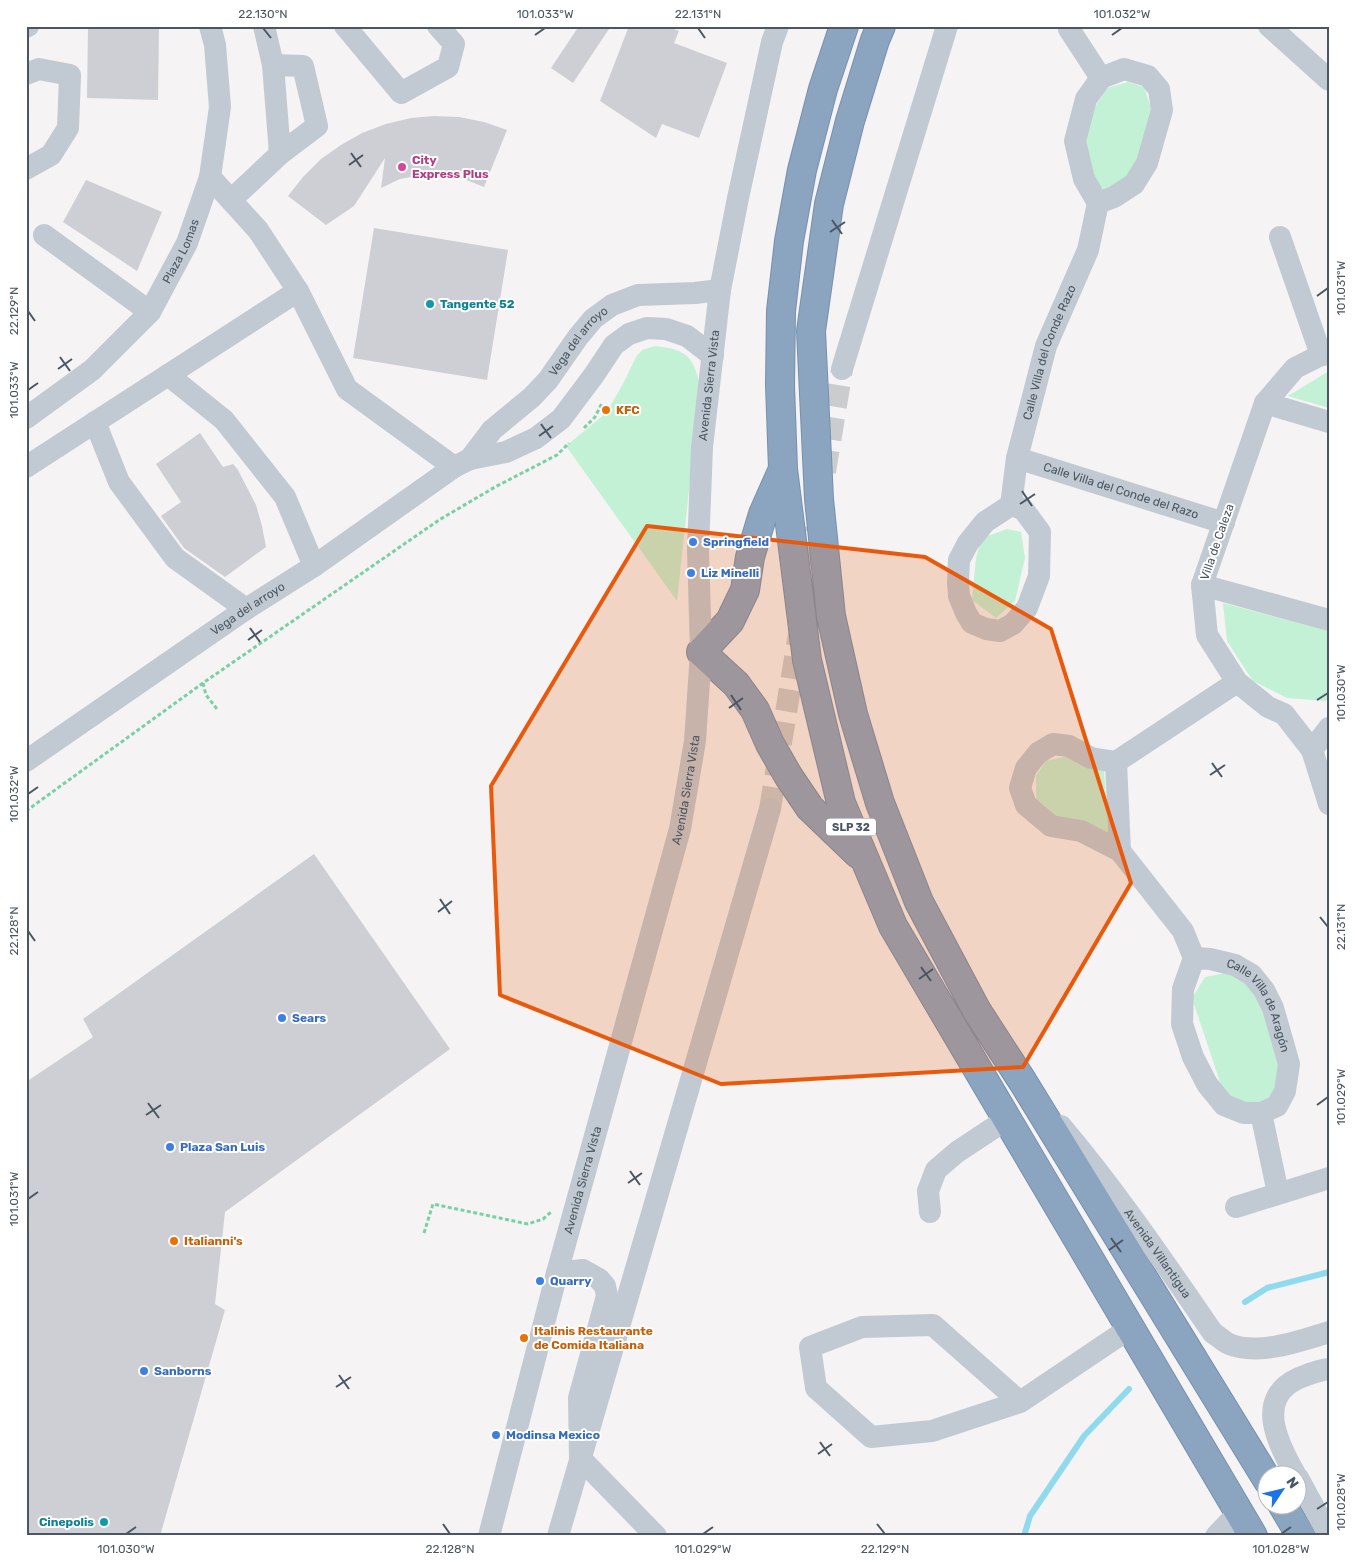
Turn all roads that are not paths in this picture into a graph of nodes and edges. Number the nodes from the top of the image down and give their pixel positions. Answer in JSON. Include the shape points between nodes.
{"nodes":[{"id":1,"x":210,"y":26,"type":"edge"},
{"id":2,"x":264,"y":26,"type":"edge"},
{"id":3,"x":345,"y":26,"type":"edge"},
{"id":4,"x":438,"y":26,"type":"edge"},
{"id":5,"x":778,"y":26,"type":"edge"},
{"id":6,"x":844,"y":26,"type":"edge"},
{"id":7,"x":881,"y":26,"type":"edge"},
{"id":8,"x":947,"y":26,"type":"edge"},
{"id":9,"x":1268,"y":26,"type":"edge"},
{"id":10,"x":1069,"y":29,"type":"dead end"},
{"id":11,"x":273,"y":65,"type":"junction"},
{"id":12,"x":26,"y":74,"type":"edge"},
{"id":13,"x":1101,"y":78,"type":"junction"},
{"id":14,"x":1329,"y":80,"type":"edge"},
{"id":15,"x":280,"y":154,"type":"junction"},
{"id":16,"x":26,"y":169,"type":"edge"},
{"id":17,"x":210,"y":177,"type":"junction"},
{"id":18,"x":232,"y":200,"type":"junction"},
{"id":19,"x":1098,"y":202,"type":"junction"},
{"id":20,"x":44,"y":235,"type":"dead end"},
{"id":21,"x":1280,"y":237,"type":"dead end"},
{"id":22,"x":720,"y":290,"type":"junction"},
{"id":23,"x":298,"y":291,"type":"junction"},
{"id":24,"x":150,"y":312,"type":"junction"},
{"id":25,"x":1325,"y":355,"type":"edge"},
{"id":26,"x":713,"y":356,"type":"junction"},
{"id":27,"x":842,"y":369,"type":"tunnel mouth"},
{"id":28,"x":168,"y":375,"type":"junction"},
{"id":29,"x":1265,"y":403,"type":"junction"},
{"id":30,"x":26,"y":418,"type":"edge"},
{"id":31,"x":95,"y":422,"type":"junction"},
{"id":32,"x":1329,"y":422,"type":"edge"},
{"id":33,"x":1017,"y":458,"type":"junction"},
{"id":34,"x":462,"y":463,"type":"junction"},
{"id":35,"x":26,"y":467,"type":"edge"},
{"id":36,"x":783,"y":468,"type":"junction"},
{"id":37,"x":1011,"y":505,"type":"junction"},
{"id":38,"x":1224,"y":523,"type":"junction"},
{"id":39,"x":314,"y":566,"type":"junction"},
{"id":40,"x":1202,"y":585,"type":"junction"},
{"id":41,"x":246,"y":609,"type":"junction"},
{"id":42,"x":1329,"y":620,"type":"edge"},
{"id":43,"x":701,"y":652,"type":"junction"},
{"id":44,"x":1237,"y":682,"type":"junction"},
{"id":45,"x":1329,"y":728,"type":"edge"},
{"id":46,"x":1312,"y":750,"type":"junction"},
{"id":47,"x":26,"y":761,"type":"edge"},
{"id":48,"x":1116,"y":762,"type":"junction"},
{"id":49,"x":1329,"y":804,"type":"edge"},
{"id":50,"x":770,"y":809,"type":"tunnel mouth"},
{"id":51,"x":1120,"y":850,"type":"junction"},
{"id":52,"x":866,"y":862,"type":"junction"},
{"id":53,"x":1194,"y":958,"type":"junction"},
{"id":54,"x":1023,"y":1082,"type":"junction"},
{"id":55,"x":1261,"y":1113,"type":"junction"},
{"id":56,"x":1007,"y":1119,"type":"junction"},
{"id":57,"x":1329,"y":1178,"type":"edge"},
{"id":58,"x":1278,"y":1193,"type":"junction"},
{"id":59,"x":1236,"y":1206,"type":"dead end"},
{"id":60,"x":930,"y":1212,"type":"dead end"},
{"id":61,"x":557,"y":1272,"type":"junction"},
{"id":62,"x":1130,"y":1328,"type":"junction"},
{"id":63,"x":1329,"y":1332,"type":"edge"},
{"id":64,"x":1329,"y":1369,"type":"edge"},
{"id":65,"x":1020,"y":1402,"type":"junction"},
{"id":66,"x":580,"y":1458,"type":"junction"},
{"id":67,"x":1289,"y":1464,"type":"edge"},
{"id":68,"x":1258,"y":1465,"type":"edge"},
{"id":69,"x":1308,"y":1496,"type":"edge"},
{"id":70,"x":1239,"y":1512,"type":"junction"},
{"id":71,"x":1288,"y":1514,"type":"edge"},
{"id":72,"x":1329,"y":1535,"type":"edge"},
{"id":73,"x":489,"y":1536,"type":"edge"},
{"id":74,"x":558,"y":1536,"type":"edge"},
{"id":75,"x":656,"y":1536,"type":"edge"},
{"id":76,"x":1216,"y":1536,"type":"edge"},
{"id":77,"x":1253,"y":1536,"type":"edge"},
{"id":78,"x":1301,"y":1536,"type":"edge"}],
"edges":[{"from":1,"to":17,"type":"street","name":"Plaza Lomas","via":[[215,45],[220,107]]},
{"from":2,"to":11,"type":"street"},
{"from":3,"to":4,"type":"street","via":[[401,93],[448,67],[454,44]]},
{"from":5,"to":22,"type":"street","name":"Avenida Sierra Vista"},
{"from":6,"to":36,"type":"highway","number":"SLP 32","via":[[823,88],[802,170],[789,242],[781,311]]},
{"from":7,"to":54,"type":"highway","number":"SLP 32","via":[[850,121],[829,204],[811,331],[819,499],[831,616],[853,714],[877,794],[919,902],[977,1011]]},
{"from":8,"to":27,"type":"street"},
{"from":9,"to":14,"type":"street"},
{"from":10,"to":13,"type":"street"},
{"from":11,"to":15,"type":"street"},
{"from":11,"to":15,"type":"street","via":[[303,66],[317,126]]},
{"from":12,"to":16,"type":"street","via":[[39,69],[70,75],[68,128],[51,155]]},
{"from":13,"to":19,"type":"street","via":[[1086,99],[1075,142],[1084,179]]},
{"from":13,"to":19,"type":"street","via":[[1124,69],[1148,76],[1159,89],[1162,110],[1147,163],[1134,184],[1114,197]]},
{"from":15,"to":18,"type":"street"},
{"from":17,"to":18,"type":"street"},
{"from":17,"to":24,"type":"street","name":"Plaza Lomas","via":[[187,243]]},
{"from":18,"to":23,"type":"street","via":[[258,230]]},
{"from":19,"to":33,"type":"street","name":"Calle Villa del Conde Razo","via":[[1088,250],[1046,346]]},
{"from":20,"to":24,"type":"street"},
{"from":21,"to":25,"type":"street","name":"Villa de Caleza"},
{"from":22,"to":26,"type":"street","name":"Avenida Sierra Vista"},
{"from":22,"to":34,"type":"street","name":"Vega del arroyo","via":[[638,295],[612,305],[578,337],[532,397],[492,430]]},
{"from":23,"to":28,"type":"street"},
{"from":23,"to":34,"type":"street","via":[[347,389]]},
{"from":24,"to":30,"type":"street","name":"Plaza Lomas","via":[[92,370]]},
{"from":25,"to":29,"type":"street","name":"Villa de Caleza","via":[[1295,368]]},
{"from":26,"to":34,"type":"street","name":"Vega del arroyo","via":[[687,336],[666,329],[647,328],[629,334],[614,345],[560,419],[536,438],[506,452]]},
{"from":26,"to":43,"type":"street","name":"Avenida Sierra Vista","via":[[702,447],[698,550]]},
{"from":28,"to":31,"type":"street"},
{"from":28,"to":39,"type":"street","via":[[224,420],[285,497]]},
{"from":29,"to":32,"type":"street"},
{"from":29,"to":38,"type":"street","name":"Villa de Caleza"},
{"from":31,"to":35,"type":"street"},
{"from":31,"to":41,"type":"street","via":[[120,482],[175,558]]},
{"from":33,"to":37,"type":"street","name":"Calle Villa del Conde Razo"},
{"from":33,"to":38,"type":"street","name":"Calle Villa del Conde del Razo"},
{"from":34,"to":39,"type":"street","name":"Vega del arroyo"},
{"from":36,"to":43,"type":"highway","via":[[763,514],[750,557],[745,590],[730,621]]},
{"from":36,"to":52,"type":"highway","number":"SLP 32","via":[[807,660],[841,803]]},
{"from":37,"to":37,"type":"street","via":[[1023,509],[1040,532],[1039,576],[1028,608],[1013,624],[1000,631],[986,629],[972,623],[959,596],[959,560],[985,522]]},
{"from":38,"to":40,"type":"street","name":"Villa de Caleza"},
{"from":39,"to":41,"type":"street","name":"Vega del arroyo"},
{"from":40,"to":42,"type":"street"},
{"from":40,"to":44,"type":"street","name":"Villa de Caleza","via":[[1207,635]]},
{"from":41,"to":47,"type":"street","name":"Vega del arroyo"},
{"from":43,"to":52,"type":"highway","via":[[736,684],[755,710],[789,778],[810,808]]},
{"from":43,"to":61,"type":"street","name":"Avenida Sierra Vista","via":[[694,740],[680,829]]},
{"from":44,"to":46,"type":"street","name":"Villa de Caleza","via":[[1268,707],[1284,714]]},
{"from":44,"to":48,"type":"street"},
{"from":45,"to":46,"type":"street"},
{"from":46,"to":49,"type":"street"},
{"from":48,"to":51,"type":"street"},
{"from":48,"to":51,"type":"street","via":[[1091,758],[1069,746],[1054,744],[1038,753],[1026,768],[1020,788],[1026,805],[1051,826],[1080,831]]},
{"from":50,"to":66,"type":"street"},
{"from":51,"to":53,"type":"street","via":[[1183,931]]},
{"from":52,"to":56,"type":"highway","number":"SLP 32","via":[[893,926]]},
{"from":53,"to":55,"type":"street","via":[[1183,989],[1182,1024],[1193,1057],[1207,1084],[1224,1104],[1244,1113]]},
{"from":53,"to":55,"type":"street","name":"Calle Villa de Aragón","via":[[1235,965],[1252,975],[1273,1008],[1289,1064],[1285,1091],[1277,1106]]},
{"from":54,"to":63,"type":"street","name":"Avenida Villantigua","via":[[1089,1159],[1213,1332],[1229,1344],[1247,1348],[1278,1347]]},
{"from":54,"to":68,"type":"highway","number":"SLP 32"},
{"from":55,"to":58,"type":"street"},
{"from":56,"to":60,"type":"street","via":[[936,1170],[928,1191]]},
{"from":56,"to":62,"type":"highway","number":"SLP 32"},
{"from":57,"to":58,"type":"street"},
{"from":58,"to":59,"type":"street"},
{"from":61,"to":66,"type":"street","via":[[583,1270],[599,1279],[607,1296],[579,1398]]},
{"from":61,"to":73,"type":"street","name":"Avenida Sierra Vista"},
{"from":62,"to":65,"type":"street"},
{"from":62,"to":70,"type":"highway","number":"SLP 32"},
{"from":64,"to":67,"type":"street","via":[[1292,1381],[1277,1396],[1273,1416],[1275,1431]]},
{"from":65,"to":65,"type":"street","via":[[932,1431],[871,1437],[816,1388],[810,1347],[862,1327],[933,1325]]},
{"from":66,"to":74,"type":"street"},
{"from":66,"to":75,"type":"street"},
{"from":69,"to":72,"type":"street"},
{"from":70,"to":76,"type":"street"},
{"from":70,"to":77,"type":"highway","number":"SLP 32"},
{"from":71,"to":78,"type":"highway"}]}
